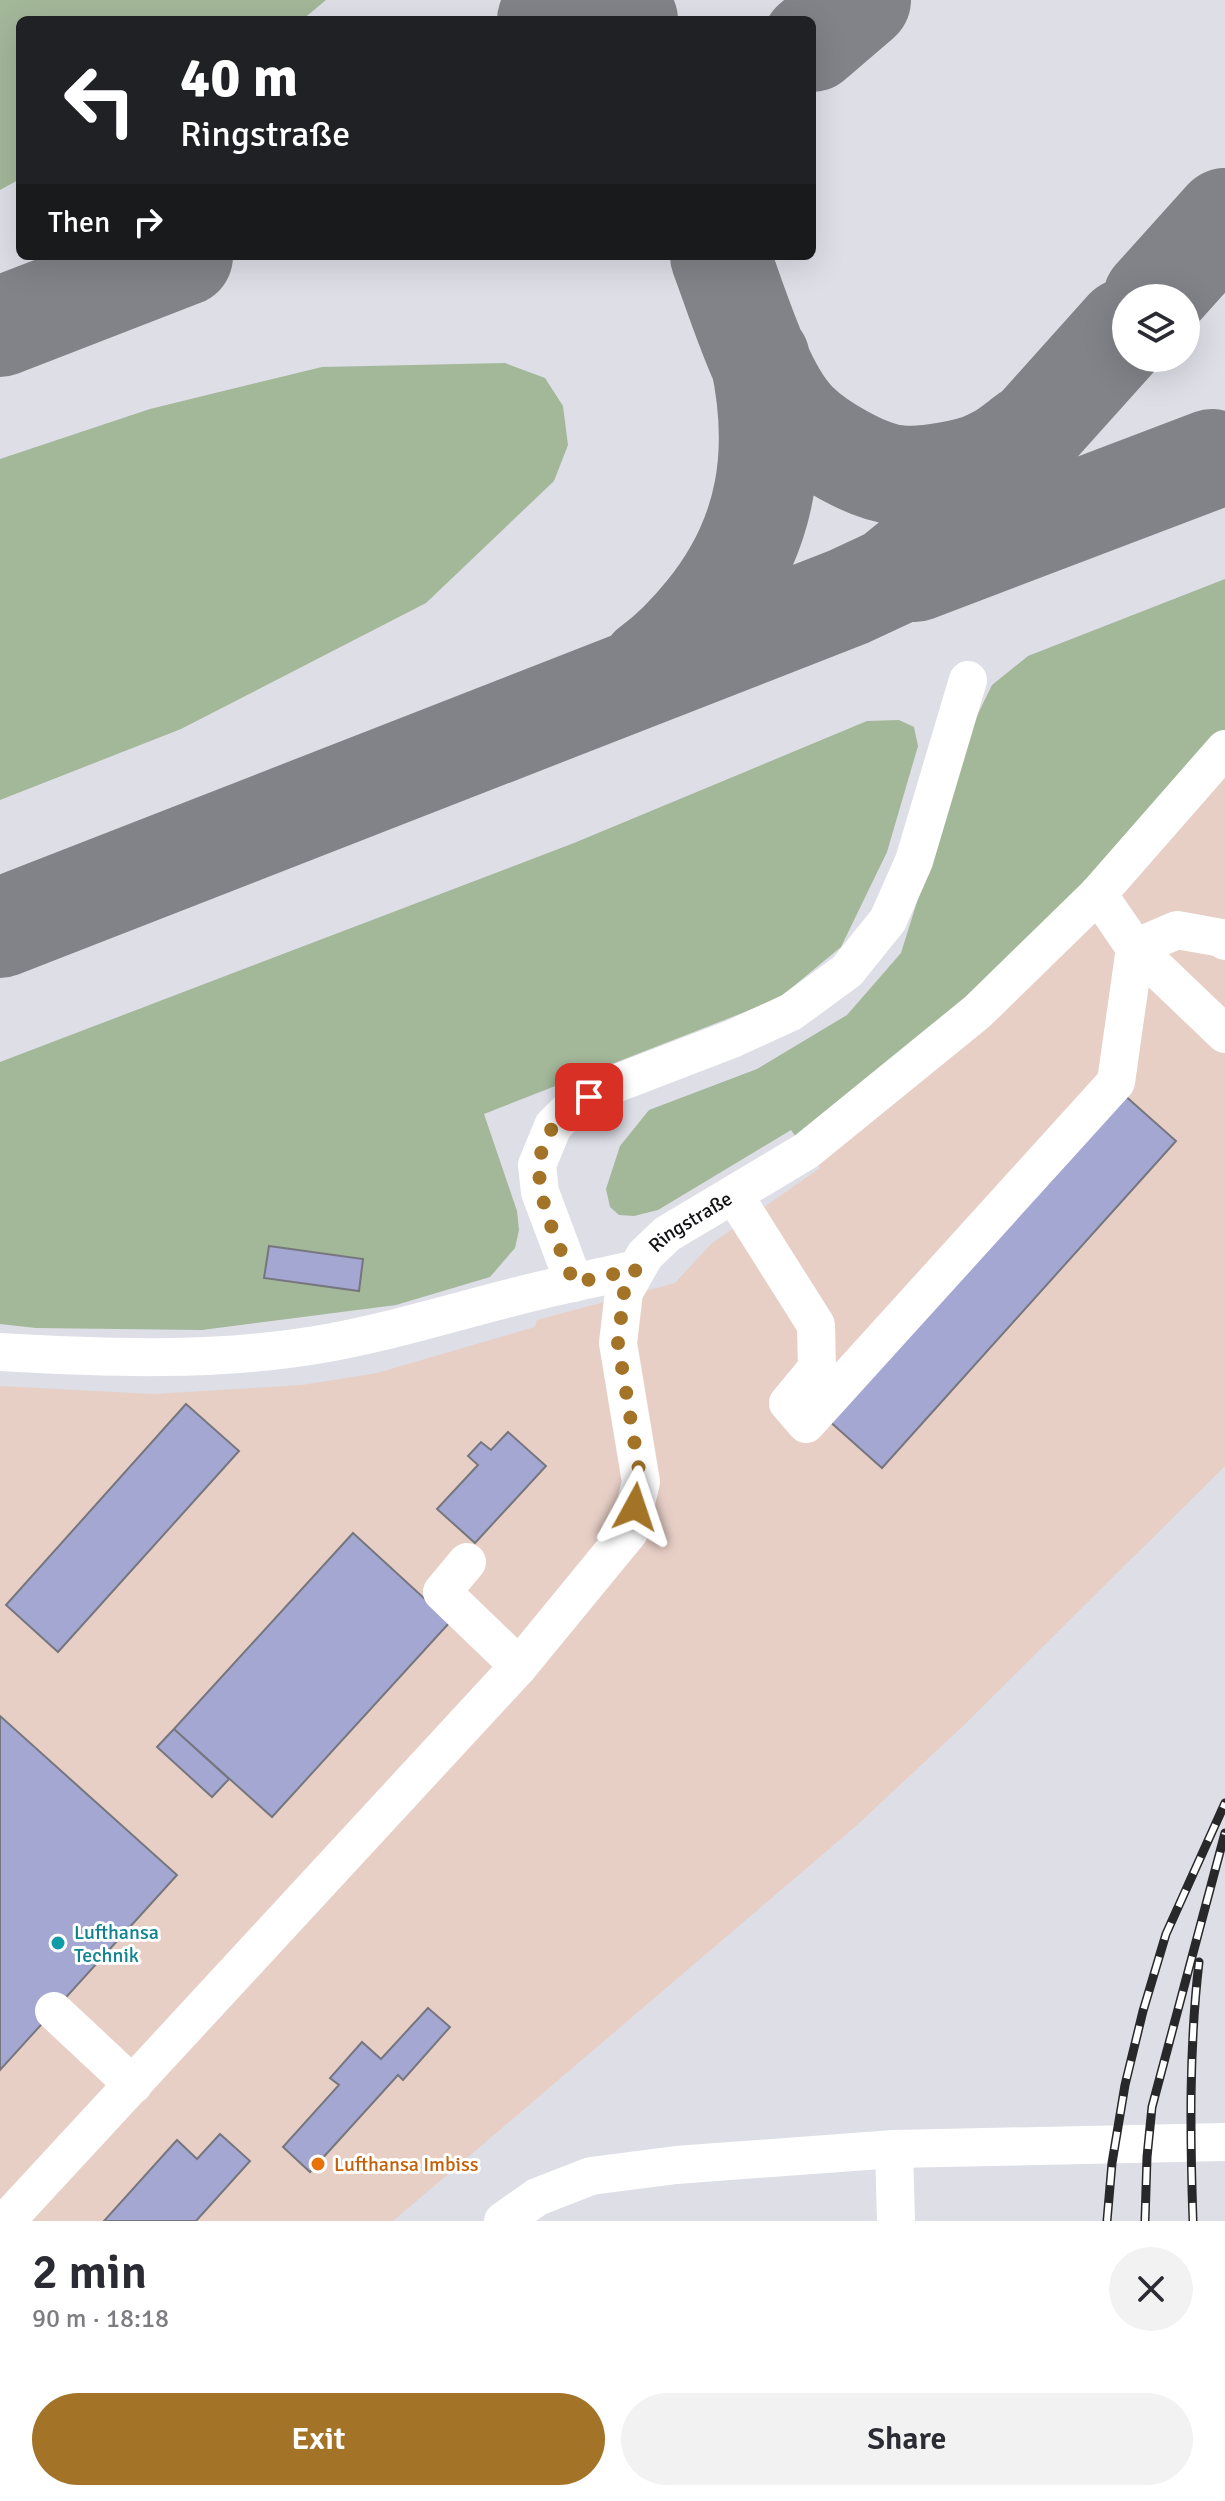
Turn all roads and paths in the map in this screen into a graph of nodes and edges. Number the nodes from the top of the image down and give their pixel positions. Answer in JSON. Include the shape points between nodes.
{"nodes":[{"id":1,"x":968,"y":680,"type":"dead end"},
{"id":2,"x":1225,"y":749,"type":"edge"},
{"id":3,"x":1098,"y":894,"type":"junction"},
{"id":4,"x":1224,"y":938,"type":"edge"},
{"id":5,"x":1135,"y":948,"type":"junction"},
{"id":6,"x":1225,"y":1034,"type":"edge"},
{"id":7,"x":734,"y":1195,"type":"junction"},
{"id":8,"x":636,"y":1269,"type":"junction"},
{"id":9,"x":574,"y":1283,"type":"junction"},
{"id":10,"x":0,"y":1352,"type":"edge"},
{"id":11,"x":467,"y":1562,"type":"dead end"},
{"id":12,"x":519,"y":1666,"type":"junction"},
{"id":13,"x":54,"y":2011,"type":"dead end"},
{"id":14,"x":133,"y":2085,"type":"junction"},
{"id":15,"x":1225,"y":2142,"type":"edge"},
{"id":16,"x":894,"y":2149,"type":"junction"},
{"id":17,"x":6,"y":2221,"type":"edge"},
{"id":18,"x":503,"y":2221,"type":"edge"},
{"id":19,"x":896,"y":2221,"type":"edge"}],
"edges":[{"from":1,"to":9,"type":"lane","via":[[914,861],[888,920],[847,971],[791,1012],[607,1087],[572,1107],[553,1126],[537,1165],[540,1192]]},
{"from":2,"to":3,"type":"lane","name":"Ringstraße"},
{"from":3,"to":5,"type":"lane"},
{"from":3,"to":7,"type":"lane","name":"Ringstraße","via":[[977,1012],[806,1151]]},
{"from":4,"to":5,"type":"lane","via":[[1177,930]]},
{"from":5,"to":6,"type":"lane"},
{"from":5,"to":7,"type":"lane","via":[[1116,1082],[806,1424],[788,1403],[817,1368],[816,1325]]},
{"from":7,"to":8,"type":"lane","name":"Ringstraße","via":[[667,1234]]},
{"from":8,"to":9,"type":"lane","name":"Ringstraße"},
{"from":8,"to":12,"type":"lane","via":[[624,1292],[618,1343],[641,1482],[629,1532]]},
{"from":9,"to":10,"type":"lane","name":"Ringstraße","via":[[378,1332],[237,1355]]},
{"from":11,"to":12,"type":"lane","via":[[442,1592]]},
{"from":12,"to":14,"type":"lane"},
{"from":13,"to":14,"type":"lane"},
{"from":14,"to":17,"type":"lane"},
{"from":15,"to":16,"type":"lane"},
{"from":16,"to":18,"type":"lane","via":[[591,2176],[537,2197]]},
{"from":16,"to":19,"type":"lane"}]}
